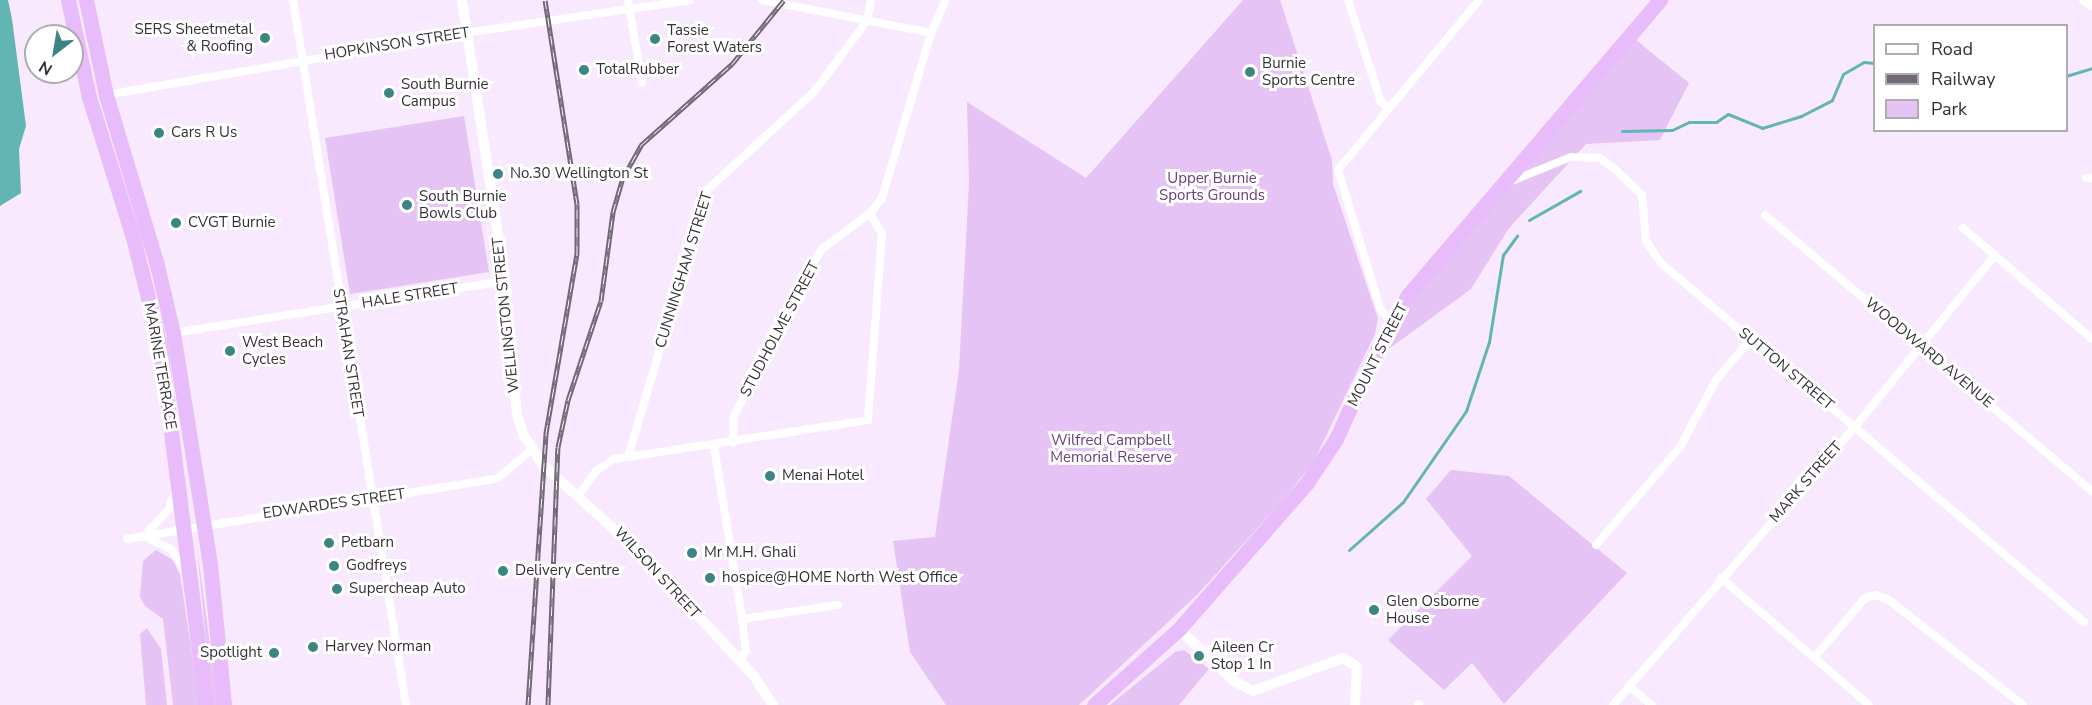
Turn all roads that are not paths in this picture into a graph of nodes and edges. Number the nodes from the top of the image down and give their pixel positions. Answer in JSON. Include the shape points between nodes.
{"nodes":[{"id":1,"x":68,"y":0,"type":"edge"},
{"id":2,"x":86,"y":0,"type":"edge"},
{"id":3,"x":293,"y":0,"type":"edge"},
{"id":4,"x":462,"y":0,"type":"edge"},
{"id":5,"x":690,"y":0,"type":"edge"},
{"id":6,"x":762,"y":0,"type":"edge"},
{"id":7,"x":871,"y":0,"type":"edge"},
{"id":8,"x":946,"y":0,"type":"edge"},
{"id":9,"x":1348,"y":0,"type":"edge"},
{"id":10,"x":1479,"y":0,"type":"edge"},
{"id":11,"x":1660,"y":0,"type":"edge"},
{"id":12,"x":2084,"y":0,"type":"edge"},
{"id":13,"x":629,"y":4,"type":"edge"},
{"id":14,"x":2092,"y":5,"type":"edge"},
{"id":15,"x":867,"y":21,"type":"junction"},
{"id":16,"x":468,"y":32,"type":"junction"},
{"id":17,"x":931,"y":33,"type":"junction"},
{"id":18,"x":302,"y":60,"type":"junction"},
{"id":19,"x":642,"y":83,"type":"dead end"},
{"id":20,"x":106,"y":95,"type":"junction"},
{"id":21,"x":1388,"y":107,"type":"junction"},
{"id":22,"x":1508,"y":182,"type":"junction"},
{"id":23,"x":870,"y":213,"type":"junction"},
{"id":24,"x":1766,"y":215,"type":"dead end"},
{"id":25,"x":1963,"y":228,"type":"dead end"},
{"id":26,"x":1995,"y":255,"type":"junction"},
{"id":27,"x":505,"y":281,"type":"junction"},
{"id":28,"x":341,"y":306,"type":"junction"},
{"id":29,"x":1390,"y":323,"type":"junction"},
{"id":30,"x":173,"y":333,"type":"junction"},
{"id":31,"x":1751,"y":339,"type":"junction"},
{"id":32,"x":2092,"y":339,"type":"edge"},
{"id":33,"x":1920,"y":346,"type":"junction"},
{"id":34,"x":1854,"y":427,"type":"junction"},
{"id":35,"x":733,"y":443,"type":"junction"},
{"id":36,"x":714,"y":446,"type":"junction"},
{"id":37,"x":531,"y":450,"type":"junction"},
{"id":38,"x":628,"y":457,"type":"junction"},
{"id":39,"x":178,"y":479,"type":"junction"},
{"id":40,"x":2092,"y":491,"type":"edge"},
{"id":41,"x":578,"y":496,"type":"junction"},
{"id":42,"x":372,"y":499,"type":"junction"},
{"id":43,"x":201,"y":524,"type":"junction"},
{"id":44,"x":185,"y":527,"type":"junction"},
{"id":45,"x":144,"y":536,"type":"junction"},
{"id":46,"x":127,"y":539,"type":"dead end"},
{"id":47,"x":1596,"y":545,"type":"dead end"},
{"id":48,"x":1721,"y":578,"type":"junction"},
{"id":49,"x":193,"y":594,"type":"junction"},
{"id":50,"x":838,"y":605,"type":"dead end"},
{"id":51,"x":742,"y":619,"type":"junction"},
{"id":52,"x":2084,"y":622,"type":"dead end"},
{"id":53,"x":1179,"y":629,"type":"junction"},
{"id":54,"x":1814,"y":658,"type":"junction"},
{"id":55,"x":739,"y":660,"type":"junction"},
{"id":56,"x":1629,"y":686,"type":"junction"},
{"id":57,"x":206,"y":705,"type":"edge"},
{"id":58,"x":224,"y":705,"type":"edge"},
{"id":59,"x":406,"y":705,"type":"edge"},
{"id":60,"x":773,"y":705,"type":"edge"},
{"id":61,"x":1094,"y":705,"type":"edge"},
{"id":62,"x":1355,"y":705,"type":"edge"},
{"id":63,"x":1613,"y":705,"type":"edge"},
{"id":64,"x":1652,"y":705,"type":"edge"},
{"id":65,"x":1869,"y":705,"type":"edge"},
{"id":66,"x":2023,"y":705,"type":"edge"}],
"edges":[{"from":1,"to":39,"type":"highway","name":"MARINE TERRACE","via":[[89,97],[134,242],[160,346]]},
{"from":2,"to":20,"type":"highway","name":"MARINE TERRACE"},
{"from":3,"to":18,"type":"street","name":"STRAHAN STREET"},
{"from":4,"to":16,"type":"street","name":"WELLINGTON STREET"},
{"from":5,"to":13,"type":"street","name":"HOPKINSON STREET"},
{"from":6,"to":15,"type":"street"},
{"from":7,"to":15,"type":"street","name":"CUNNINGHAM STREET"},
{"from":8,"to":17,"type":"street","name":"STUDHOLME STREET"},
{"from":9,"to":21,"type":"street","via":[[1381,102]]},
{"from":10,"to":21,"type":"street"},
{"from":11,"to":22,"type":"highway","name":"MOUNT STREET"},
{"from":12,"to":14,"type":"street"},
{"from":13,"to":16,"type":"street","name":"HOPKINSON STREET"},
{"from":13,"to":19,"type":"street"},
{"from":15,"to":17,"type":"street"},
{"from":15,"to":38,"type":"street","name":"CUNNINGHAM STREET","via":[[814,92],[707,190]]},
{"from":16,"to":18,"type":"street","name":"HOPKINSON STREET"},
{"from":16,"to":27,"type":"street","name":"WELLINGTON STREET"},
{"from":17,"to":23,"type":"street","name":"STUDHOLME STREET","via":[[882,198]]},
{"from":18,"to":20,"type":"street","name":"HOPKINSON STREET"},
{"from":18,"to":28,"type":"street","name":"STRAHAN STREET"},
{"from":20,"to":30,"type":"highway","name":"MARINE TERRACE","via":[[157,265]]},
{"from":21,"to":29,"type":"street","via":[[1338,170],[1380,308]]},
{"from":22,"to":29,"type":"highway","name":"MOUNT STREET","via":[[1408,295]]},
{"from":22,"to":31,"type":"street","name":"SUTTON STREET","via":[[1571,157],[1600,158],[1630,180],[1642,195],[1651,254]]},
{"from":23,"to":35,"type":"street","name":"STUDHOLME STREET","via":[[822,249],[811,267],[734,416]]},
{"from":23,"to":35,"type":"street","via":[[882,234],[868,420]]},
{"from":24,"to":33,"type":"street","name":"WOODWARD AVENUE"},
{"from":25,"to":26,"type":"street"},
{"from":26,"to":32,"type":"street"},
{"from":26,"to":33,"type":"street","name":"MARK STREET"},
{"from":27,"to":28,"type":"street","name":"HALE STREET"},
{"from":27,"to":37,"type":"street","name":"WELLINGTON STREET","via":[[517,415]]},
{"from":28,"to":30,"type":"street","name":"HALE STREET"},
{"from":28,"to":42,"type":"street","name":"STRAHAN STREET"},
{"from":29,"to":53,"type":"highway","name":"MOUNT STREET","via":[[1322,464]]},
{"from":30,"to":43,"type":"highway","name":"MARINE TERRACE"},
{"from":31,"to":34,"type":"street","name":"SUTTON STREET"},
{"from":31,"to":47,"type":"street","via":[[1716,380],[1680,447]]},
{"from":33,"to":34,"type":"street","name":"MARK STREET"},
{"from":33,"to":40,"type":"street","name":"WOODWARD AVENUE"},
{"from":34,"to":48,"type":"street","name":"MARK STREET"},
{"from":34,"to":52,"type":"street","name":"SUTTON STREET"},
{"from":35,"to":36,"type":"street"},
{"from":36,"to":38,"type":"street"},
{"from":36,"to":51,"type":"street"},
{"from":37,"to":41,"type":"street","name":"WILSON STREET","via":[[549,472]]},
{"from":37,"to":42,"type":"street","name":"EDWARDES STREET","via":[[498,478]]},
{"from":38,"to":41,"type":"street","via":[[603,464]]},
{"from":39,"to":44,"type":"highway","name":"MARINE TERRACE"},
{"from":39,"to":45,"type":"street","via":[[169,509]]},
{"from":41,"to":55,"type":"street","name":"WILSON STREET","via":[[636,549]]},
{"from":42,"to":43,"type":"street","name":"EDWARDES STREET"},
{"from":42,"to":59,"type":"street","name":"STRAHAN STREET"},
{"from":43,"to":44,"type":"street","name":"EDWARDES STREET"},
{"from":43,"to":58,"type":"highway","name":"MARINE TERRACE","via":[[210,564]]},
{"from":44,"to":45,"type":"street","name":"EDWARDES STREET"},
{"from":44,"to":49,"type":"highway","name":"MARINE TERRACE"},
{"from":45,"to":46,"type":"street","name":"EDWARDES STREET"},
{"from":45,"to":49,"type":"street","via":[[171,549],[186,572]]},
{"from":48,"to":54,"type":"street"},
{"from":48,"to":56,"type":"street","name":"MARK STREET"},
{"from":49,"to":57,"type":"highway","name":"MARINE TERRACE"},
{"from":50,"to":51,"type":"street"},
{"from":51,"to":55,"type":"street","via":[[746,651]]},
{"from":53,"to":61,"type":"highway","name":"MOUNT STREET"},
{"from":53,"to":62,"type":"street","via":[[1234,681],[1252,691],[1343,658],[1357,667]]},
{"from":54,"to":65,"type":"street"},
{"from":54,"to":66,"type":"street","via":[[1865,598],[1876,595],[1889,600]]},
{"from":55,"to":60,"type":"street","name":"WILSON STREET"},
{"from":56,"to":63,"type":"street","name":"MARK STREET"},
{"from":56,"to":64,"type":"street"}]}
